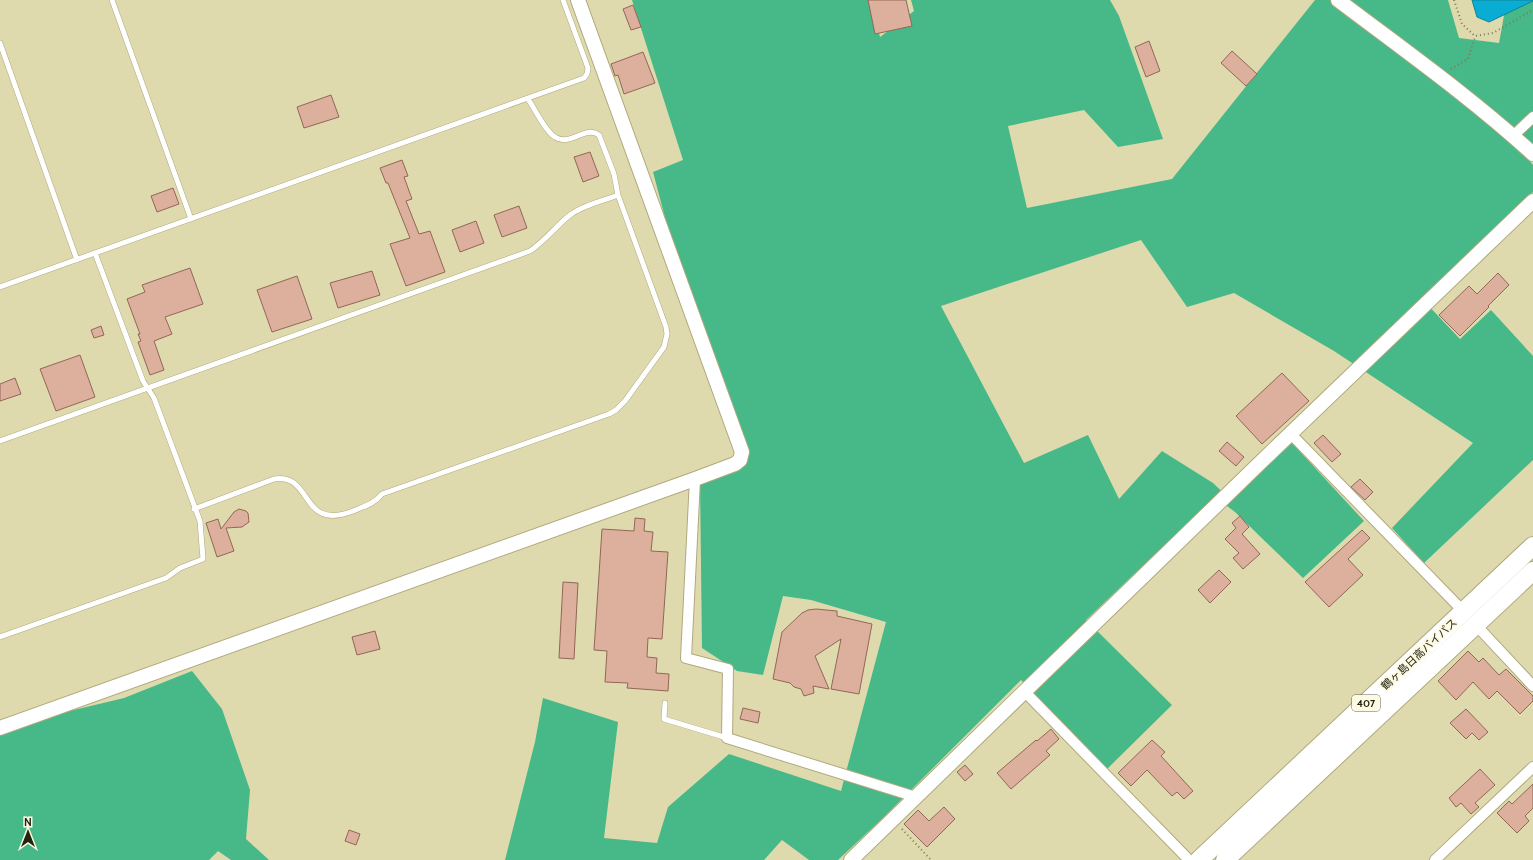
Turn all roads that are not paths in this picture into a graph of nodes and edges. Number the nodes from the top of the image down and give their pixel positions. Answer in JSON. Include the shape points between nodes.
{"nodes":[{"id":1,"x":112,"y":0,"type":"edge"},
{"id":2,"x":563,"y":0,"type":"edge"},
{"id":3,"x":578,"y":0,"type":"edge"},
{"id":4,"x":1338,"y":0,"type":"edge"},
{"id":5,"x":0,"y":43,"type":"edge"},
{"id":6,"x":528,"y":98,"type":"junction"},
{"id":7,"x":1533,"y":117,"type":"edge"},
{"id":8,"x":1513,"y":136,"type":"junction"},
{"id":9,"x":1533,"y":154,"type":"edge"},
{"id":10,"x":618,"y":195,"type":"junction"},
{"id":11,"x":1533,"y":201,"type":"edge"},
{"id":12,"x":190,"y":219,"type":"junction"},
{"id":13,"x":95,"y":253,"type":"junction"},
{"id":14,"x":77,"y":260,"type":"junction"},
{"id":15,"x":0,"y":287,"type":"edge"},
{"id":16,"x":148,"y":389,"type":"junction"},
{"id":17,"x":1290,"y":433,"type":"junction"},
{"id":18,"x":0,"y":441,"type":"edge"},
{"id":19,"x":695,"y":479,"type":"junction"},
{"id":20,"x":194,"y":508,"type":"junction"},
{"id":21,"x":1533,"y":546,"type":"edge"},
{"id":22,"x":1533,"y":571,"type":"edge"},
{"id":23,"x":1464,"y":612,"type":"junction"},
{"id":24,"x":1476,"y":625,"type":"junction"},
{"id":25,"x":0,"y":637,"type":"edge"},
{"id":26,"x":1533,"y":686,"type":"edge"},
{"id":27,"x":1025,"y":692,"type":"junction"},
{"id":28,"x":665,"y":703,"type":"dead end"},
{"id":29,"x":0,"y":728,"type":"edge"},
{"id":30,"x":727,"y":738,"type":"junction"},
{"id":31,"x":1533,"y":767,"type":"edge"},
{"id":32,"x":916,"y":797,"type":"junction"},
{"id":33,"x":851,"y":860,"type":"edge"},
{"id":34,"x":1189,"y":860,"type":"edge"},
{"id":35,"x":1199,"y":860,"type":"edge"},
{"id":36,"x":1225,"y":860,"type":"edge"},
{"id":37,"x":1435,"y":860,"type":"edge"}],
"edges":[{"from":1,"to":12,"type":"lane"},
{"from":2,"to":6,"type":"lane","via":[[588,68],[587,74],[584,78]]},
{"from":3,"to":19,"type":"street","via":[[742,452],[740,460],[735,464]]},
{"from":4,"to":8,"type":"street"},
{"from":5,"to":14,"type":"lane"},
{"from":6,"to":10,"type":"lane","via":[[550,134],[556,138],[567,140],[590,132],[599,135],[614,174]]},
{"from":6,"to":12,"type":"lane"},
{"from":7,"to":8,"type":"street"},
{"from":8,"to":9,"type":"street"},
{"from":10,"to":16,"type":"lane","via":[[570,215],[530,251]]},
{"from":10,"to":20,"type":"lane","via":[[667,334],[664,346],[616,410],[382,494],[375,502],[342,516],[328,515],[314,509],[298,485],[280,478]]},
{"from":11,"to":17,"type":"street"},
{"from":12,"to":13,"type":"lane"},
{"from":13,"to":14,"type":"lane"},
{"from":13,"to":16,"type":"lane"},
{"from":14,"to":15,"type":"lane"},
{"from":16,"to":18,"type":"lane"},
{"from":16,"to":20,"type":"lane","via":[[154,398]]},
{"from":17,"to":23,"type":"street"},
{"from":17,"to":27,"type":"street"},
{"from":19,"to":29,"type":"street"},
{"from":19,"to":30,"type":"street","via":[[686,658],[728,669]]},
{"from":20,"to":25,"type":"lane","via":[[200,521],[203,559],[180,568],[166,578]]},
{"from":21,"to":23,"type":"highway","name":"鶴ヶ島日高バイパス","number":"407"},
{"from":22,"to":24,"type":"highway","name":"鶴ヶ島日高バイパス","number":"407"},
{"from":23,"to":35,"type":"highway","name":"鶴ヶ島日高バイパス","number":"407"},
{"from":24,"to":26,"type":"street"},
{"from":24,"to":36,"type":"highway","name":"鶴ヶ島日高バイパス","number":"407"},
{"from":27,"to":32,"type":"street"},
{"from":27,"to":34,"type":"street"},
{"from":28,"to":30,"type":"lane","via":[[664,719]]},
{"from":30,"to":32,"type":"street"},
{"from":31,"to":37,"type":"street"},
{"from":32,"to":33,"type":"street"}]}
